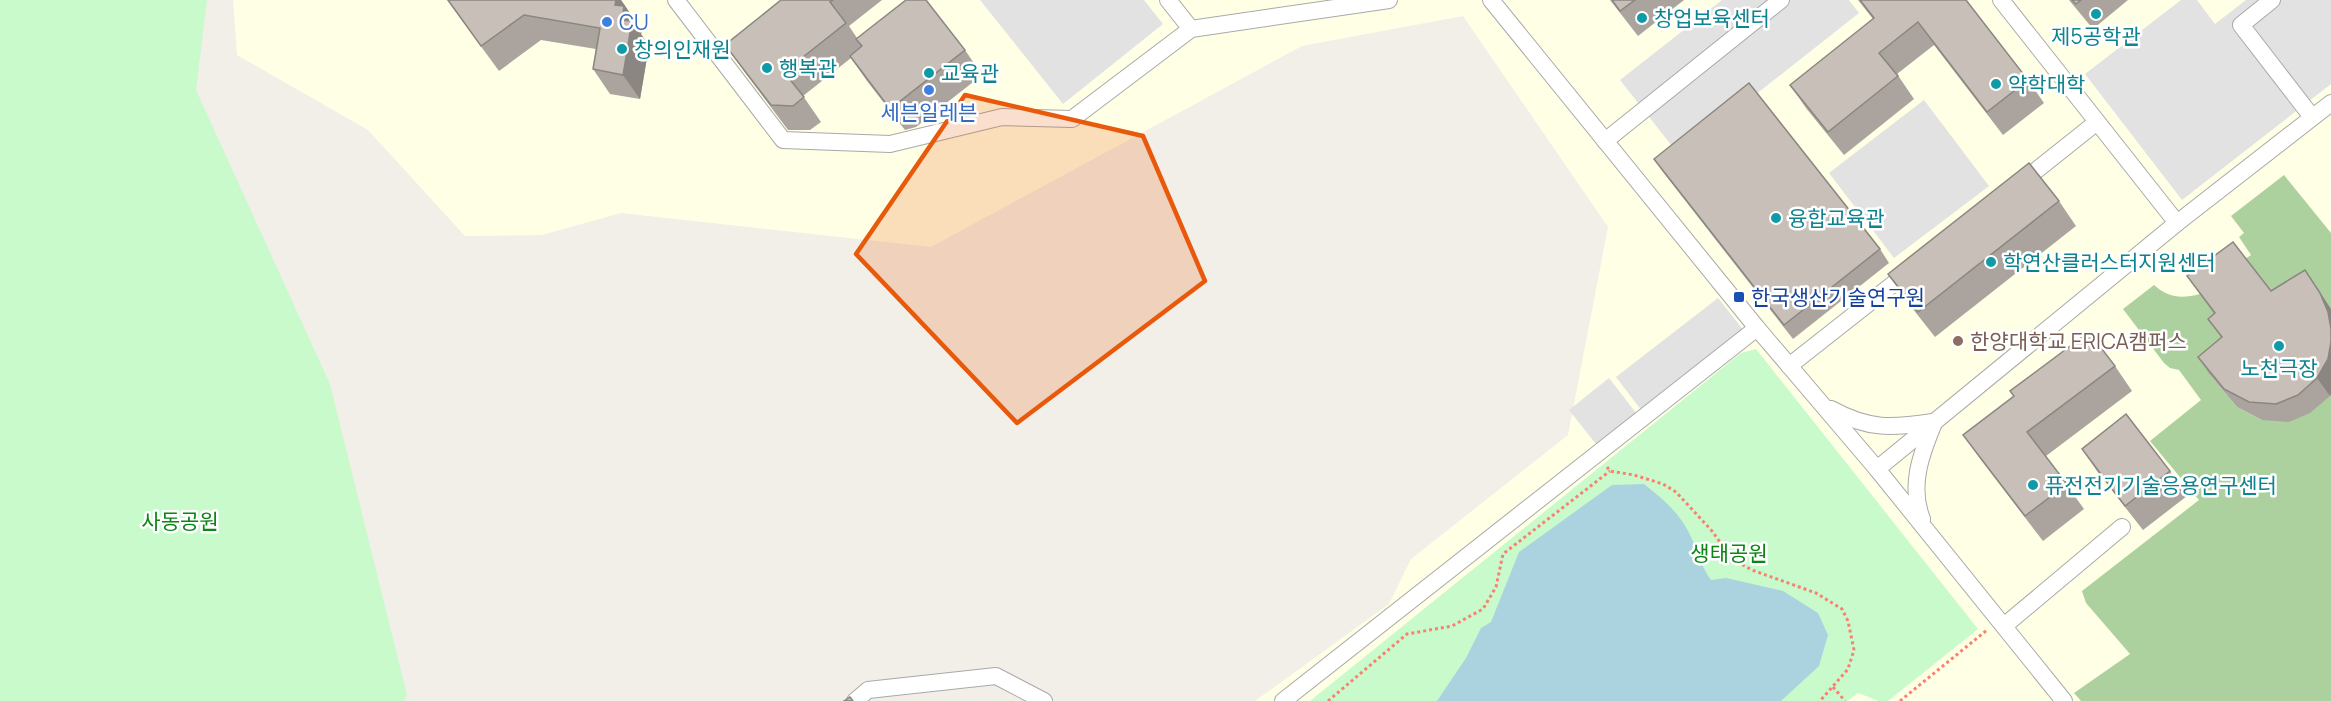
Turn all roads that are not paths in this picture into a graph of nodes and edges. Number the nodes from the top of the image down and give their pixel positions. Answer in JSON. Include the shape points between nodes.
{"nodes":[{"id":1,"x":676,"y":0,"type":"edge"},
{"id":2,"x":1168,"y":0,"type":"edge"},
{"id":3,"x":1389,"y":0,"type":"edge"},
{"id":4,"x":1491,"y":0,"type":"edge"},
{"id":5,"x":1781,"y":0,"type":"edge"},
{"id":6,"x":2001,"y":0,"type":"edge"},
{"id":7,"x":2272,"y":0,"type":"edge"},
{"id":8,"x":1191,"y":29,"type":"junction"},
{"id":9,"x":2331,"y":103,"type":"edge"},
{"id":10,"x":2312,"y":117,"type":"junction"},
{"id":11,"x":2097,"y":122,"type":"junction"},
{"id":12,"x":1605,"y":141,"type":"junction"},
{"id":13,"x":2004,"y":195,"type":"edge"},
{"id":14,"x":2177,"y":223,"type":"junction"},
{"id":15,"x":1920,"y":262,"type":"edge"},
{"id":16,"x":1757,"y":328,"type":"junction"},
{"id":17,"x":1790,"y":366,"type":"junction"},
{"id":18,"x":1824,"y":405,"type":"junction"},
{"id":19,"x":1934,"y":422,"type":"junction"},
{"id":20,"x":1877,"y":469,"type":"junction"},
{"id":21,"x":2122,"y":526,"type":"edge"},
{"id":22,"x":1925,"y":528,"type":"junction"},
{"id":23,"x":2002,"y":623,"type":"junction"},
{"id":24,"x":855,"y":701,"type":"edge"},
{"id":25,"x":1044,"y":701,"type":"edge"},
{"id":26,"x":1283,"y":701,"type":"edge"},
{"id":27,"x":2064,"y":701,"type":"edge"}],
"edges":[{"from":1,"to":8,"type":"lane","via":[[724,53],[783,140],[890,144],[1002,117],[1072,120]]},
{"from":2,"to":8,"type":"lane"},
{"from":3,"to":8,"type":"lane"},
{"from":4,"to":12,"type":"lane"},
{"from":5,"to":12,"type":"lane"},
{"from":6,"to":11,"type":"lane"},
{"from":7,"to":10,"type":"lane","via":[[2241,25]]},
{"from":9,"to":10,"type":"lane"},
{"from":10,"to":14,"type":"lane"},
{"from":11,"to":13,"type":"lane"},
{"from":11,"to":14,"type":"lane"},
{"from":12,"to":16,"type":"lane"},
{"from":14,"to":19,"type":"lane"},
{"from":15,"to":17,"type":"lane"},
{"from":16,"to":17,"type":"lane"},
{"from":16,"to":26,"type":"lane"},
{"from":17,"to":18,"type":"lane"},
{"from":18,"to":19,"type":"lane","via":[[1856,422],[1884,427]]},
{"from":18,"to":20,"type":"lane"},
{"from":19,"to":20,"type":"lane"},
{"from":19,"to":22,"type":"lane","via":[[1915,489]]},
{"from":20,"to":22,"type":"lane"},
{"from":21,"to":23,"type":"lane"},
{"from":22,"to":23,"type":"lane"},
{"from":23,"to":27,"type":"lane"},
{"from":24,"to":25,"type":"lane","via":[[868,690],[996,676]]}]}
